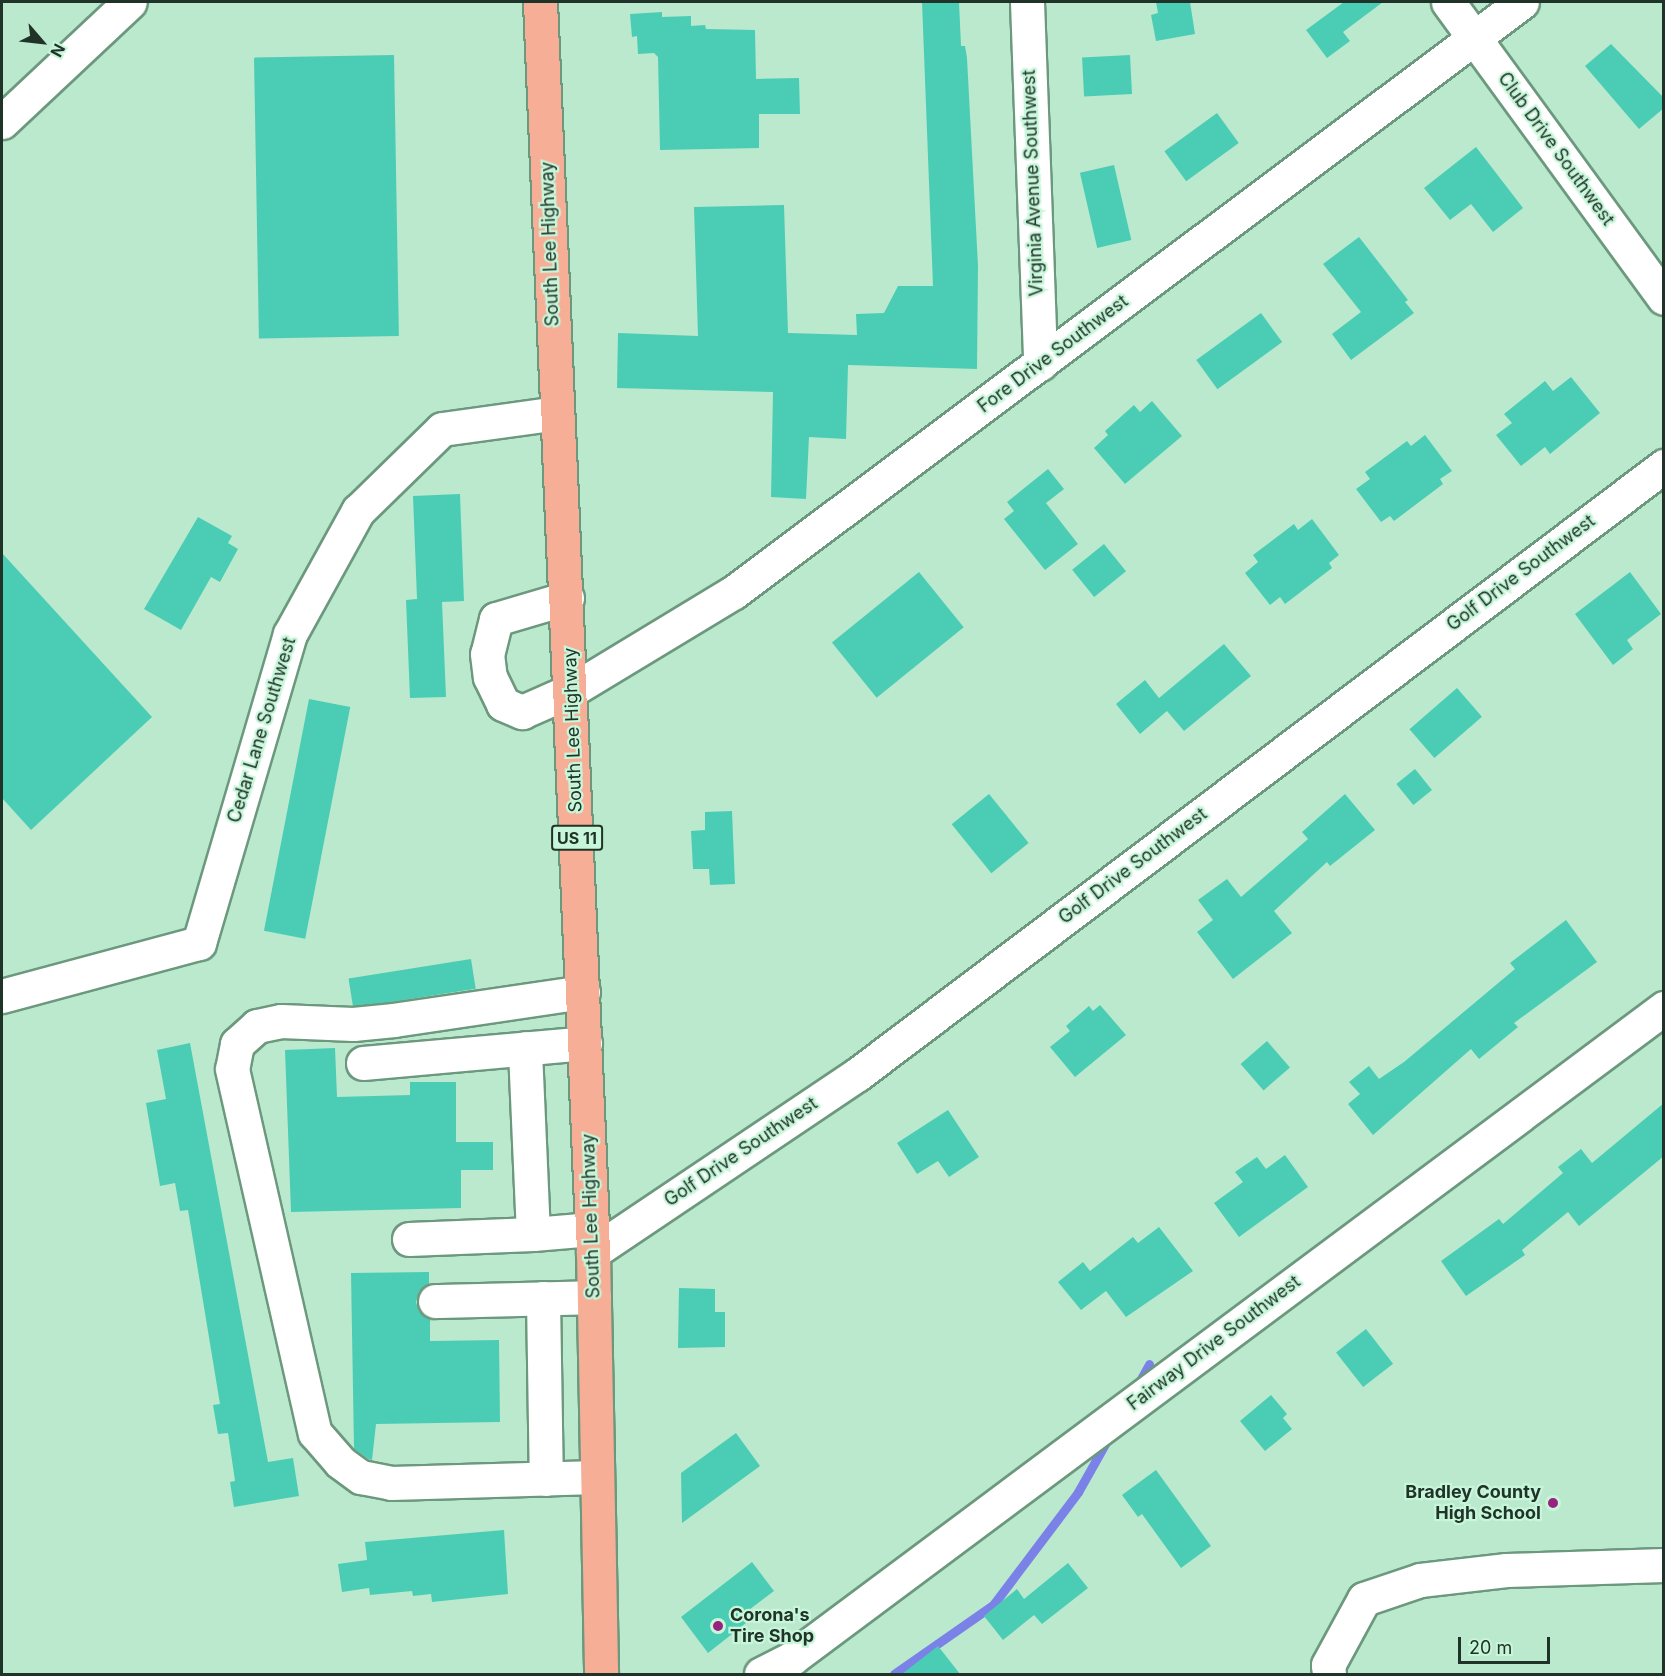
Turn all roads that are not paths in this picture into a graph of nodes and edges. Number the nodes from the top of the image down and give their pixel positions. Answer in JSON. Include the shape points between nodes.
{"nodes":[{"id":1,"x":130,"y":2,"type":"edge"},
{"id":2,"x":540,"y":2,"type":"edge"},
{"id":3,"x":1027,"y":2,"type":"edge"},
{"id":4,"x":1448,"y":2,"type":"edge"},
{"id":5,"x":1522,"y":2,"type":"edge"},
{"id":6,"x":1474,"y":36,"type":"junction"},
{"id":7,"x":2,"y":122,"type":"edge"},
{"id":8,"x":1664,"y":298,"type":"edge"},
{"id":9,"x":1040,"y":364,"type":"junction"},
{"id":10,"x":557,"y":413,"type":"junction"},
{"id":11,"x":1664,"y":466,"type":"edge"},
{"id":12,"x":567,"y":598,"type":"junction"},
{"id":13,"x":572,"y":690,"type":"junction"},
{"id":14,"x":583,"y":992,"type":"junction"},
{"id":15,"x":2,"y":996,"type":"edge"},
{"id":16,"x":1664,"y":1008,"type":"edge"},
{"id":17,"x":585,"y":1043,"type":"junction"},
{"id":18,"x":525,"y":1048,"type":"junction"},
{"id":19,"x":363,"y":1063,"type":"dead end"},
{"id":20,"x":533,"y":1234,"type":"junction"},
{"id":21,"x":409,"y":1239,"type":"dead end"},
{"id":22,"x":592,"y":1240,"type":"junction"},
{"id":23,"x":594,"y":1297,"type":"junction"},
{"id":24,"x":543,"y":1298,"type":"junction"},
{"id":25,"x":435,"y":1301,"type":"dead end"},
{"id":26,"x":597,"y":1477,"type":"junction"},
{"id":27,"x":546,"y":1479,"type":"junction"},
{"id":28,"x":1664,"y":1564,"type":"edge"},
{"id":29,"x":601,"y":1674,"type":"edge"},
{"id":30,"x":761,"y":1674,"type":"edge"},
{"id":31,"x":1329,"y":1674,"type":"edge"}],
"edges":[{"from":1,"to":7,"type":"street"},
{"from":2,"to":10,"type":"main road","name":"South Lee Highway","number":"US 11"},
{"from":3,"to":9,"type":"street","name":"Virginia Avenue Southwest"},
{"from":4,"to":6,"type":"street","name":"Club Drive Southwest"},
{"from":5,"to":6,"type":"street","name":"Fore Drive Southwest"},
{"from":6,"to":8,"type":"street","name":"Club Drive Southwest"},
{"from":6,"to":9,"type":"street","name":"Fore Drive Southwest"},
{"from":9,"to":13,"type":"street","name":"Fore Drive Southwest","via":[[734,591]]},
{"from":10,"to":12,"type":"main road","name":"South Lee Highway","number":"US 11"},
{"from":10,"to":15,"type":"street","name":"Cedar Lane Southwest","via":[[442,429],[358,511],[290,634],[199,943]]},
{"from":11,"to":22,"type":"street","name":"Golf Drive Southwest","via":[[858,1074]]},
{"from":12,"to":13,"type":"main road","name":"South Lee Highway","number":"US 11"},
{"from":12,"to":13,"type":"street","name":"Fore Drive Southwest","via":[[496,619],[487,654],[490,676],[503,704],[522,712]]},
{"from":13,"to":14,"type":"main road","name":"South Lee Highway","number":"US 11"},
{"from":14,"to":17,"type":"main road","name":"South Lee Highway","number":"US 11"},
{"from":14,"to":27,"type":"street","via":[[394,1020],[352,1024],[281,1021],[257,1026],[237,1044],[232,1069],[315,1433],[340,1462],[361,1477],[391,1483]]},
{"from":16,"to":30,"type":"street","name":"Fairway Drive Southwest","via":[[801,1651]]},
{"from":17,"to":18,"type":"street"},
{"from":17,"to":22,"type":"main road","name":"South Lee Highway","number":"US 11"},
{"from":18,"to":19,"type":"street"},
{"from":18,"to":20,"type":"street"},
{"from":20,"to":21,"type":"street"},
{"from":20,"to":22,"type":"street"},
{"from":22,"to":23,"type":"main road","name":"South Lee Highway","number":"US 11"},
{"from":23,"to":24,"type":"street"},
{"from":23,"to":26,"type":"main road","name":"South Lee Highway","number":"US 11"},
{"from":24,"to":25,"type":"street"},
{"from":24,"to":27,"type":"street"},
{"from":26,"to":27,"type":"street"},
{"from":26,"to":29,"type":"main road","name":"South Lee Highway","number":"US 11"},
{"from":28,"to":31,"type":"street","via":[[1506,1569],[1420,1580],[1364,1599],[1328,1665]]}]}
